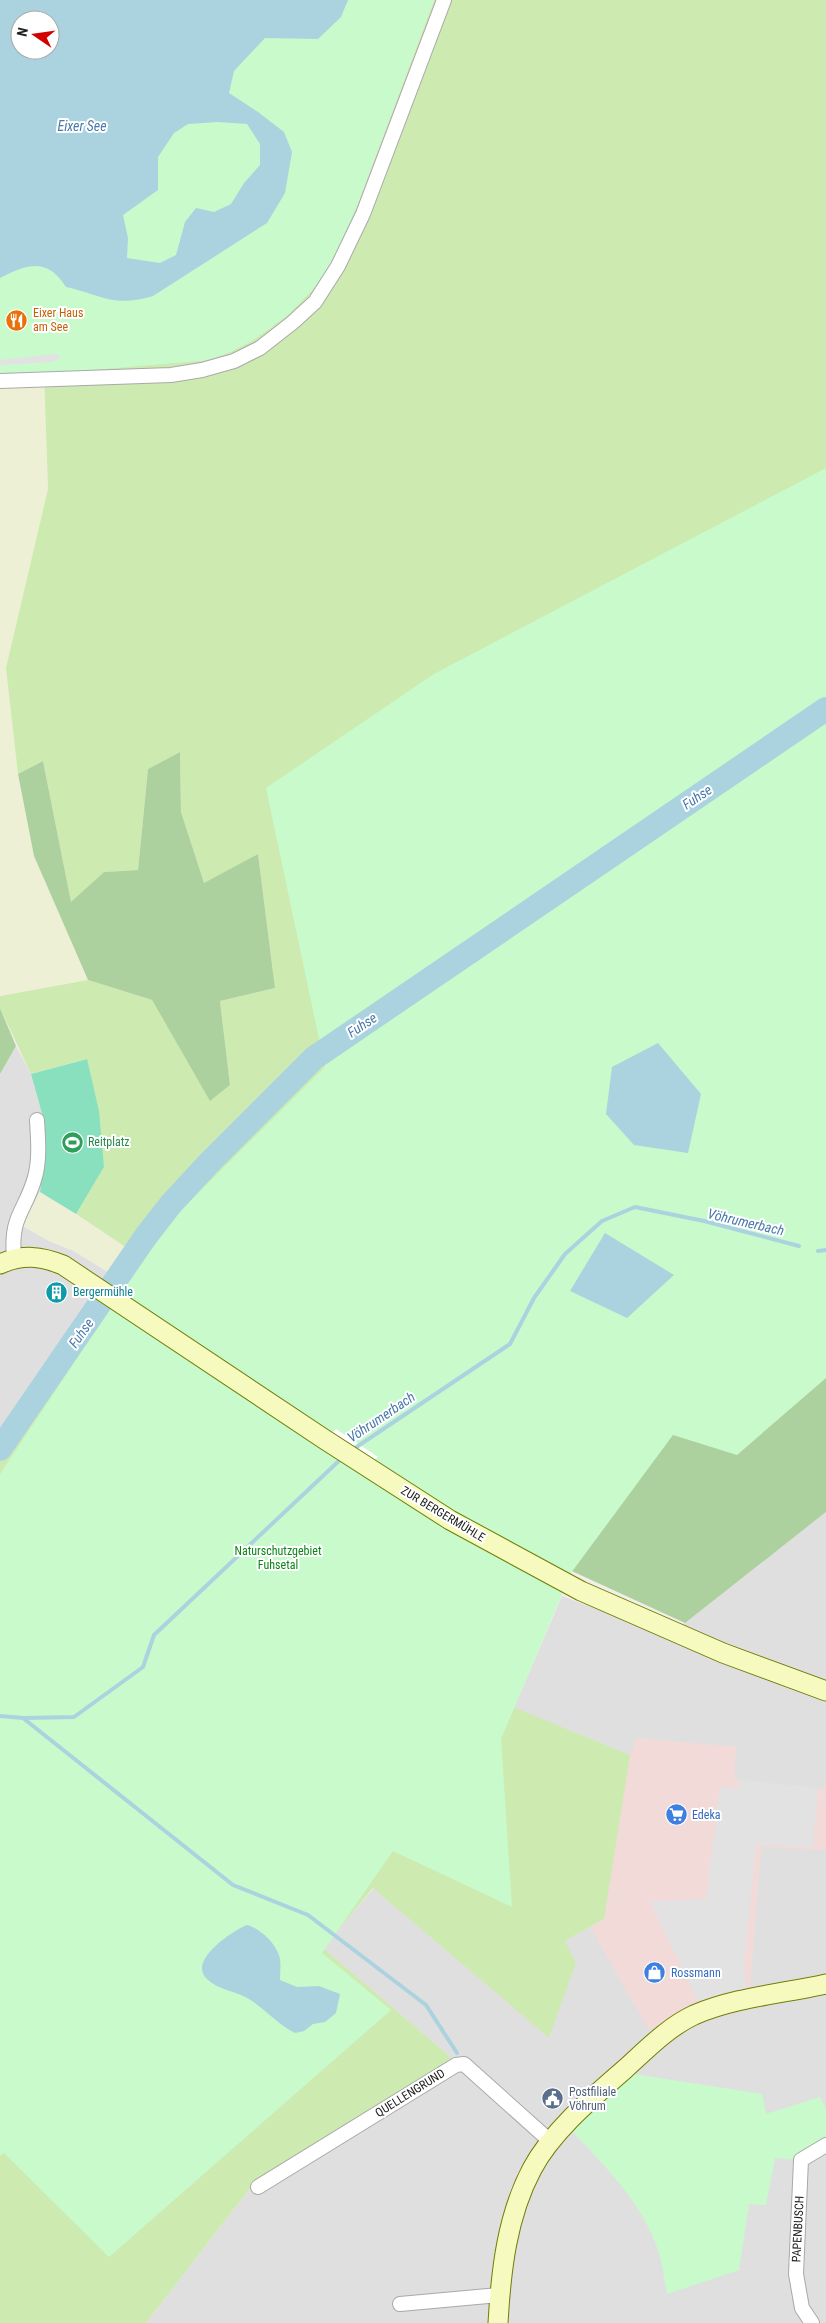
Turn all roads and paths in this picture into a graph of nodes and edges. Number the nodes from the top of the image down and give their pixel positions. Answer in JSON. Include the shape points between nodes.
{"nodes":[{"id":1,"x":444,"y":0,"type":"edge"},
{"id":2,"x":0,"y":381,"type":"edge"},
{"id":3,"x":38,"y":1120,"type":"dead end"},
{"id":4,"x":7,"y":1261,"type":"edge"},
{"id":5,"x":826,"y":1691,"type":"edge"},
{"id":6,"x":826,"y":1984,"type":"edge"},
{"id":7,"x":551,"y":2142,"type":"junction"},
{"id":8,"x":826,"y":2145,"type":"edge"},
{"id":9,"x":258,"y":2187,"type":"dead end"},
{"id":10,"x":499,"y":2295,"type":"junction"},
{"id":11,"x":400,"y":2304,"type":"dead end"},
{"id":12,"x":498,"y":2323,"type":"edge"},
{"id":13,"x":811,"y":2323,"type":"edge"}],
"edges":[{"from":1,"to":2,"type":"street","via":[[363,214],[338,266],[315,302],[292,323],[234,361],[202,370],[171,375]]},
{"from":3,"to":4,"type":"street","via":[[35,1177],[15,1223]]},
{"from":4,"to":5,"type":"street","name":"ZUR BERGERMÜHLE","via":[[37,1257],[64,1264],[366,1467],[450,1520],[581,1591],[723,1653]]},
{"from":6,"to":7,"type":"street","via":[[753,1996],[692,2016],[599,2090]]},
{"from":7,"to":9,"type":"street","name":"QUELLENGRUND","via":[[464,2064],[456,2065]]},
{"from":7,"to":10,"type":"street","via":[[520,2194],[508,2234]]},
{"from":8,"to":13,"type":"street","name":"PAPENBUSCH","via":[[802,2160],[796,2274],[802,2308]]},
{"from":10,"to":11,"type":"street"},
{"from":10,"to":12,"type":"street"}]}
